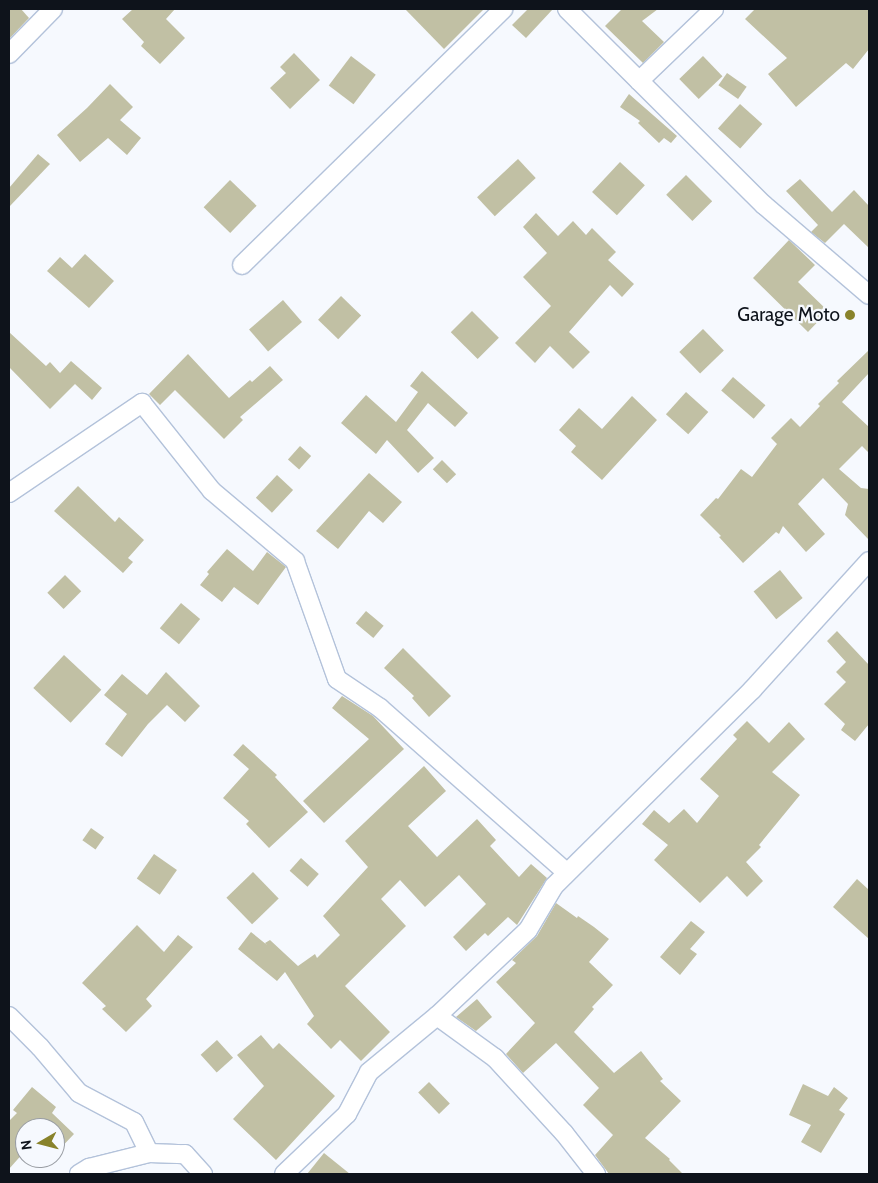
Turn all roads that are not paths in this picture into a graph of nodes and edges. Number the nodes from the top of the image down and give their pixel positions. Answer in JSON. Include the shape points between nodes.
{"nodes":[{"id":1,"x":53,"y":9,"type":"edge"},
{"id":2,"x":503,"y":9,"type":"edge"},
{"id":3,"x":567,"y":9,"type":"edge"},
{"id":4,"x":714,"y":9,"type":"edge"},
{"id":5,"x":9,"y":54,"type":"edge"},
{"id":6,"x":639,"y":82,"type":"junction"},
{"id":7,"x":242,"y":265,"type":"dead end"},
{"id":8,"x":869,"y":295,"type":"edge"},
{"id":9,"x":9,"y":493,"type":"edge"},
{"id":10,"x":869,"y":561,"type":"edge"},
{"id":11,"x":567,"y":873,"type":"junction"},
{"id":12,"x":9,"y":1016,"type":"edge"},
{"id":13,"x":437,"y":1016,"type":"junction"},
{"id":14,"x":149,"y":1153,"type":"junction"},
{"id":15,"x":79,"y":1174,"type":"edge"},
{"id":16,"x":203,"y":1174,"type":"edge"},
{"id":17,"x":284,"y":1174,"type":"edge"},
{"id":18,"x":596,"y":1174,"type":"edge"}],
"edges":[{"from":1,"to":5,"type":"street"},
{"from":2,"to":7,"type":"street"},
{"from":3,"to":6,"type":"street"},
{"from":4,"to":6,"type":"street"},
{"from":6,"to":8,"type":"street","via":[[764,205]]},
{"from":9,"to":11,"type":"street","via":[[142,403],[212,491],[295,561],[337,679],[380,708]]},
{"from":10,"to":11,"type":"street","via":[[752,690]]},
{"from":11,"to":13,"type":"street","via":[[554,886],[528,930]]},
{"from":12,"to":14,"type":"street","via":[[79,1093],[134,1122]]},
{"from":13,"to":17,"type":"street","via":[[369,1072],[347,1114]]},
{"from":13,"to":18,"type":"street","via":[[495,1058],[564,1133]]},
{"from":14,"to":15,"type":"street","via":[[89,1168]]},
{"from":14,"to":16,"type":"street","via":[[185,1154]]}]}
